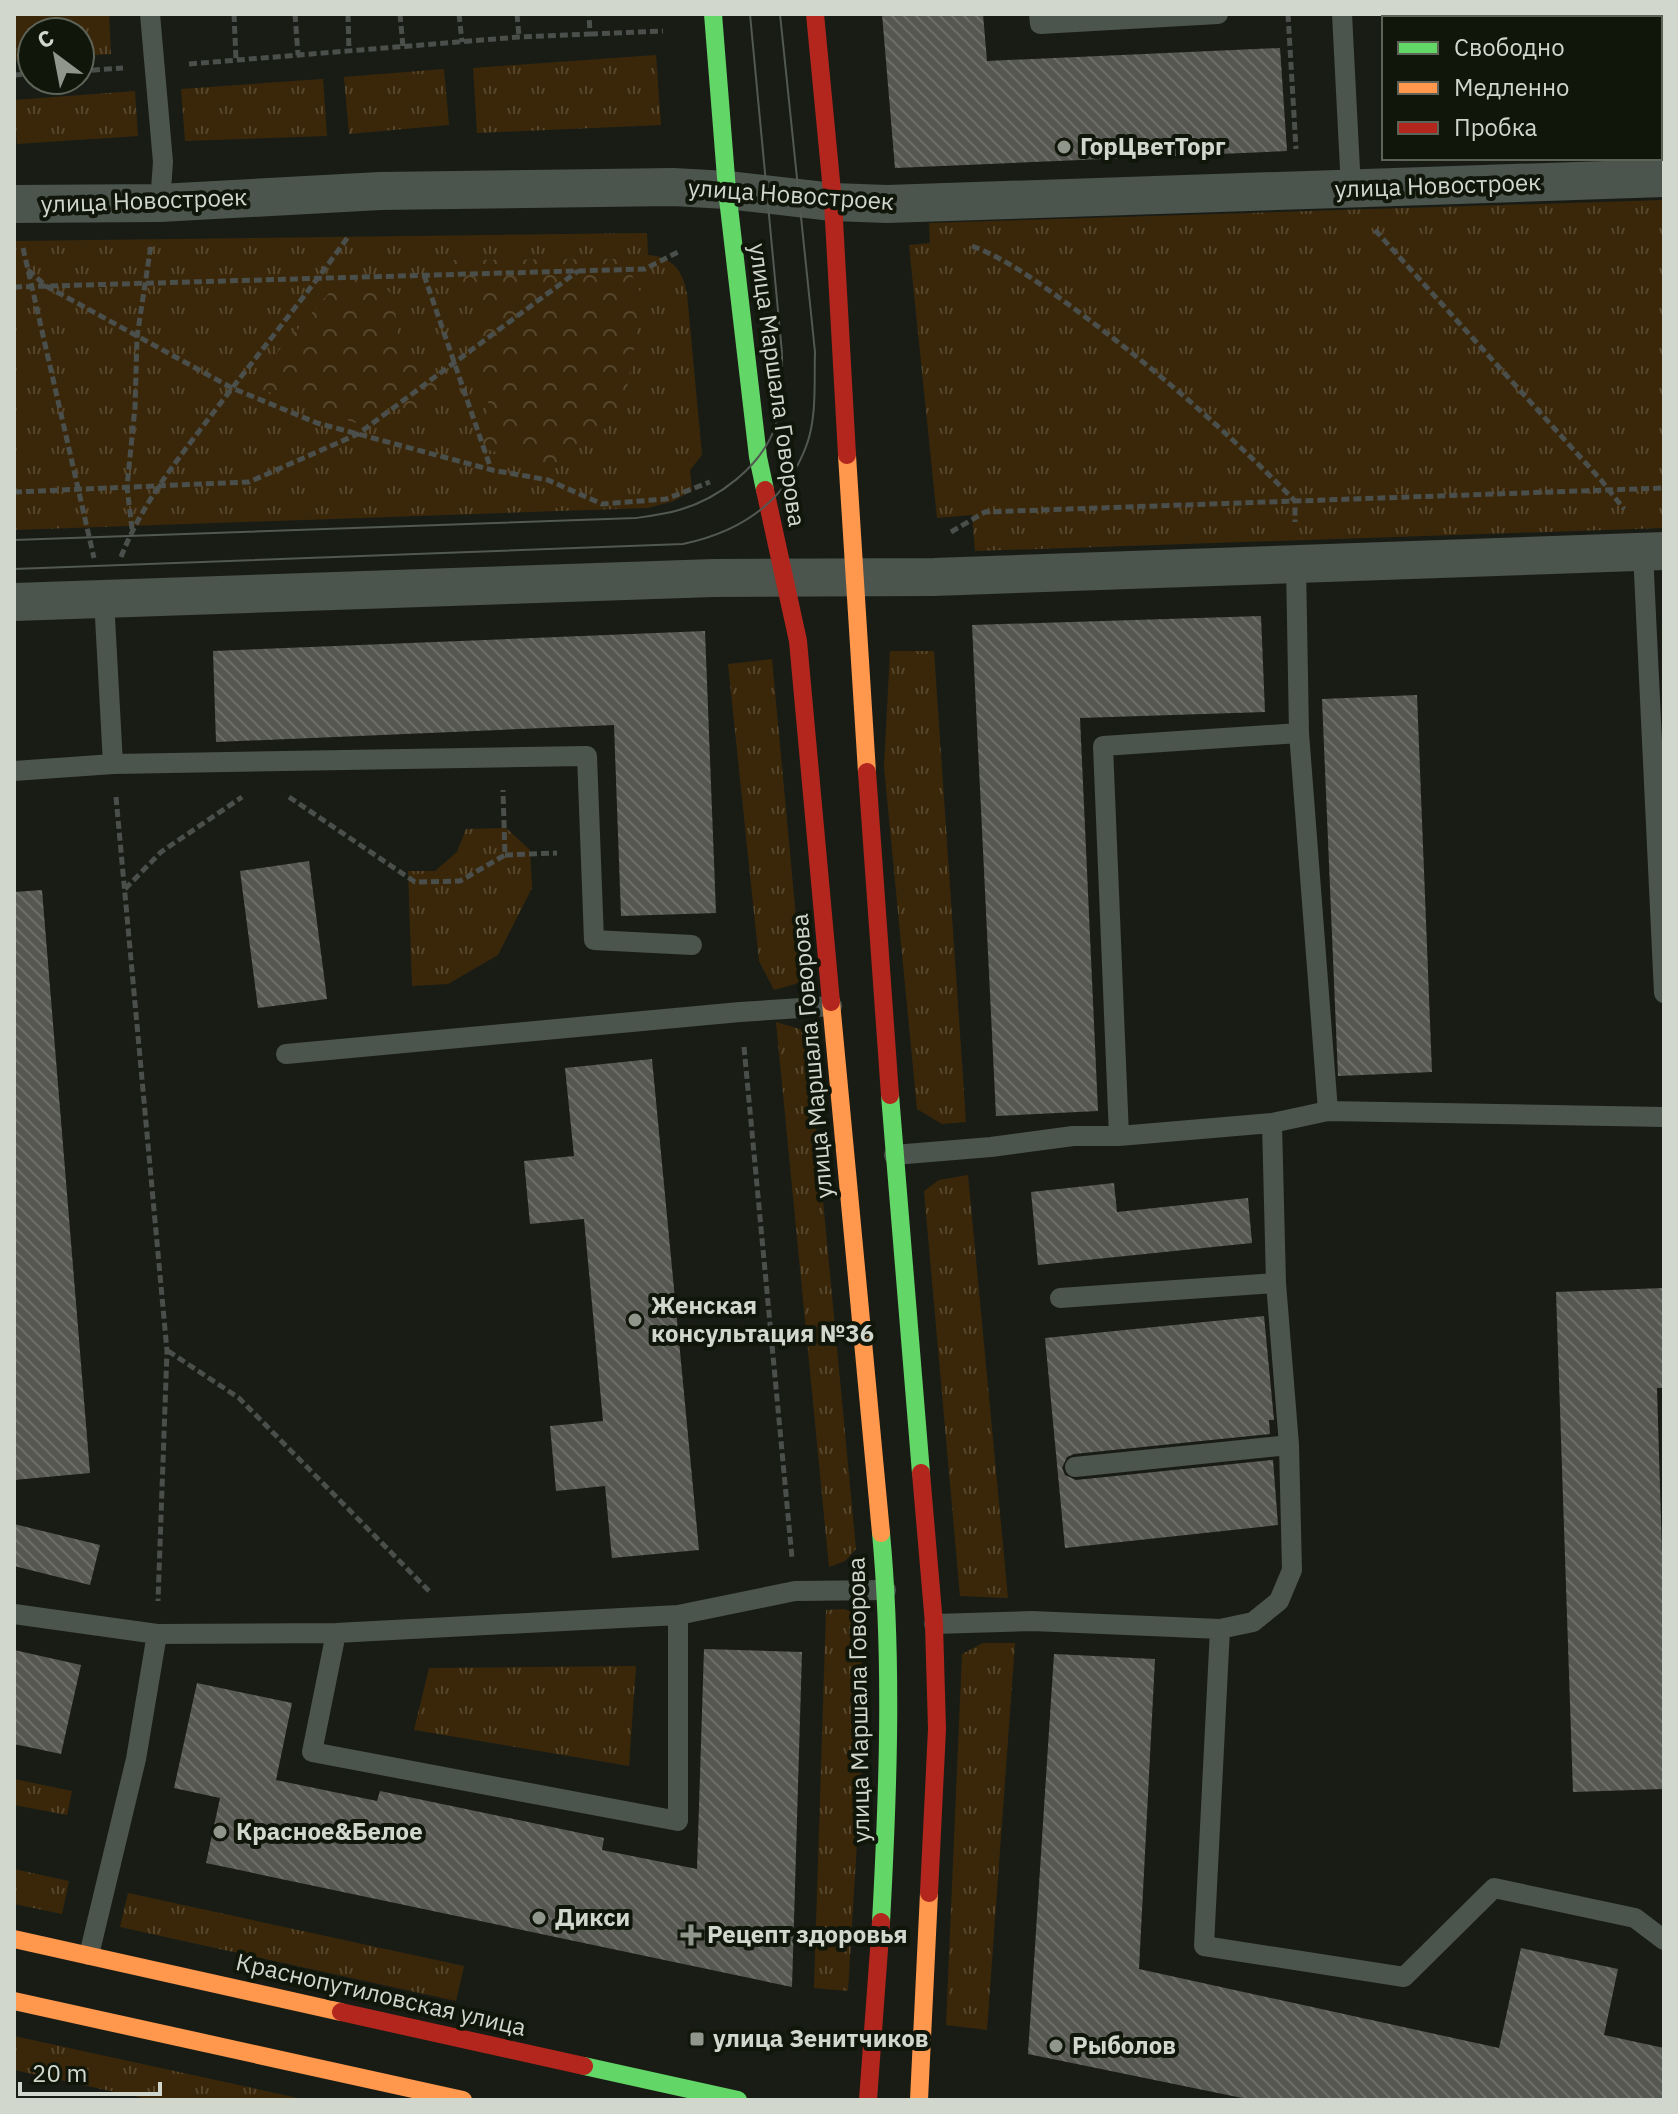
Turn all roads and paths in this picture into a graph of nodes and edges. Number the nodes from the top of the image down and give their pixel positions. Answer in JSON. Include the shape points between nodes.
{"nodes":[{"id":1,"x":150,"y":14,"type":"edge"},
{"id":2,"x":234,"y":14,"type":"edge"},
{"id":3,"x":295,"y":14,"type":"edge"},
{"id":4,"x":348,"y":14,"type":"edge"},
{"id":5,"x":400,"y":14,"type":"edge"},
{"id":6,"x":459,"y":14,"type":"edge"},
{"id":7,"x":517,"y":14,"type":"edge"},
{"id":8,"x":589,"y":14,"type":"edge"},
{"id":9,"x":713,"y":14,"type":"edge"},
{"id":10,"x":815,"y":14,"type":"edge"},
{"id":11,"x":1039,"y":14,"type":"edge"},
{"id":12,"x":1218,"y":14,"type":"edge"},
{"id":13,"x":1288,"y":14,"type":"edge"},
{"id":14,"x":1342,"y":14,"type":"edge"},
{"id":15,"x":663,"y":31,"type":"dead end"},
{"id":16,"x":590,"y":34,"type":"junction"},
{"id":17,"x":519,"y":37,"type":"junction"},
{"id":18,"x":462,"y":42,"type":"junction"},
{"id":19,"x":403,"y":47,"type":"junction"},
{"id":20,"x":349,"y":51,"type":"junction"},
{"id":21,"x":298,"y":55,"type":"junction"},
{"id":22,"x":236,"y":60,"type":"junction"},
{"id":23,"x":156,"y":67,"type":"junction"},
{"id":24,"x":96,"y":70,"type":"edge"},
{"id":25,"x":1297,"y":164,"type":"dead end"},
{"id":26,"x":1664,"y":178,"type":"edge"},
{"id":27,"x":1351,"y":189,"type":"junction"},
{"id":28,"x":727,"y":190,"type":"junction"},
{"id":29,"x":380,"y":191,"type":"junction"},
{"id":30,"x":833,"y":202,"type":"junction"},
{"id":31,"x":160,"y":203,"type":"junction"},
{"id":32,"x":14,"y":204,"type":"edge"},
{"id":33,"x":1370,"y":224,"type":"dead end"},
{"id":34,"x":966,"y":243,"type":"dead end"},
{"id":35,"x":678,"y":252,"type":"dead end"},
{"id":36,"x":28,"y":270,"type":"junction"},
{"id":37,"x":579,"y":270,"type":"junction"},
{"id":38,"x":424,"y":275,"type":"junction"},
{"id":39,"x":319,"y":277,"type":"junction"},
{"id":40,"x":144,"y":283,"type":"junction"},
{"id":41,"x":31,"y":286,"type":"junction"},
{"id":42,"x":46,"y":286,"type":"junction"},
{"id":43,"x":14,"y":287,"type":"edge"},
{"id":44,"x":137,"y":337,"type":"junction"},
{"id":45,"x":455,"y":363,"type":"junction"},
{"id":46,"x":232,"y":388,"type":"junction"},
{"id":47,"x":358,"y":434,"type":"junction"},
{"id":48,"x":492,"y":470,"type":"junction"},
{"id":49,"x":710,"y":482,"type":"dead end"},
{"id":50,"x":157,"y":486,"type":"junction"},
{"id":51,"x":127,"y":487,"type":"junction"},
{"id":52,"x":1664,"y":488,"type":"edge"},
{"id":53,"x":77,"y":489,"type":"junction"},
{"id":54,"x":1609,"y":490,"type":"junction"},
{"id":55,"x":14,"y":492,"type":"edge"},
{"id":56,"x":1295,"y":501,"type":"junction"},
{"id":57,"x":132,"y":530,"type":"junction"},
{"id":58,"x":945,"y":535,"type":"dead end"},
{"id":59,"x":1647,"y":540,"type":"edge"},
{"id":60,"x":1296,"y":545,"type":"junction"},
{"id":61,"x":853,"y":576,"type":"junction"},
{"id":62,"x":782,"y":577,"type":"junction"},
{"id":63,"x":104,"y":599,"type":"junction"},
{"id":64,"x":14,"y":602,"type":"edge"},
{"id":65,"x":1299,"y":733,"type":"junction"},
{"id":66,"x":271,"y":761,"type":"junction"},
{"id":67,"x":113,"y":764,"type":"junction"},
{"id":68,"x":14,"y":771,"type":"edge"},
{"id":69,"x":116,"y":796,"type":"dead end"},
{"id":70,"x":289,"y":797,"type":"dead end"},
{"id":71,"x":503,"y":816,"type":"dead end"},
{"id":72,"x":540,"y":853,"type":"dead end"},
{"id":73,"x":505,"y":855,"type":"junction"},
{"id":74,"x":124,"y":890,"type":"junction"},
{"id":75,"x":692,"y":945,"type":"dead end"},
{"id":76,"x":1664,"y":993,"type":"edge"},
{"id":77,"x":832,"y":1006,"type":"junction"},
{"id":78,"x":740,"y":1012,"type":"junction"},
{"id":79,"x":286,"y":1054,"type":"dead end"},
{"id":80,"x":1328,"y":1111,"type":"junction"},
{"id":81,"x":1664,"y":1117,"type":"edge"},
{"id":82,"x":1272,"y":1123,"type":"junction"},
{"id":83,"x":1119,"y":1136,"type":"junction"},
{"id":84,"x":894,"y":1155,"type":"junction"},
{"id":85,"x":1276,"y":1283,"type":"junction"},
{"id":86,"x":1060,"y":1298,"type":"dead end"},
{"id":87,"x":167,"y":1351,"type":"junction"},
{"id":88,"x":1289,"y":1445,"type":"junction"},
{"id":89,"x":1075,"y":1467,"type":"dead end"},
{"id":90,"x":401,"y":1563,"type":"dead end"},
{"id":91,"x":886,"y":1590,"type":"junction"},
{"id":92,"x":795,"y":1591,"type":"junction"},
{"id":93,"x":158,"y":1610,"type":"dead end"},
{"id":94,"x":14,"y":1614,"type":"edge"},
{"id":95,"x":678,"y":1615,"type":"junction"},
{"id":96,"x":934,"y":1624,"type":"junction"},
{"id":97,"x":1220,"y":1629,"type":"junction"},
{"id":98,"x":336,"y":1633,"type":"junction"},
{"id":99,"x":157,"y":1634,"type":"junction"},
{"id":100,"x":14,"y":1939,"type":"edge"},
{"id":101,"x":1664,"y":1940,"type":"edge"},
{"id":102,"x":89,"y":1955,"type":"junction"},
{"id":103,"x":14,"y":2001,"type":"edge"},
{"id":104,"x":463,"y":2100,"type":"edge"},
{"id":105,"x":738,"y":2100,"type":"edge"},
{"id":106,"x":868,"y":2100,"type":"edge"},
{"id":107,"x":919,"y":2100,"type":"edge"}],
"edges":[{"from":1,"to":23,"type":"lane"},
{"from":2,"to":22,"type":"path"},
{"from":3,"to":21,"type":"path"},
{"from":4,"to":20,"type":"path"},
{"from":5,"to":19,"type":"path"},
{"from":6,"to":18,"type":"path"},
{"from":7,"to":17,"type":"path"},
{"from":8,"to":16,"type":"path"},
{"from":9,"to":28,"type":"main road","name":"улица Маршала Говорова"},
{"from":10,"to":30,"type":"main road"},
{"from":11,"to":12,"type":"lane","via":[[1040,24]]},
{"from":13,"to":25,"type":"path"},
{"from":14,"to":27,"type":"lane"},
{"from":15,"to":16,"type":"path"},
{"from":16,"to":17,"type":"path"},
{"from":17,"to":18,"type":"path"},
{"from":18,"to":19,"type":"path"},
{"from":19,"to":20,"type":"path"},
{"from":20,"to":21,"type":"path"},
{"from":21,"to":22,"type":"path"},
{"from":22,"to":23,"type":"path"},
{"from":23,"to":24,"type":"path"},
{"from":23,"to":31,"type":"lane","via":[[163,162]]},
{"from":26,"to":27,"type":"street","name":"улица Новостроек"},
{"from":27,"to":30,"type":"street","name":"улица Новостроек"},
{"from":28,"to":29,"type":"street","name":"улица Новостроек"},
{"from":28,"to":30,"type":"street","name":"улица Новостроек"},
{"from":28,"to":62,"type":"main road","name":"улица Маршала Говорова","via":[[758,457]]},
{"from":29,"to":31,"type":"street","name":"улица Новостроек"},
{"from":29,"to":39,"type":"path"},
{"from":30,"to":61,"type":"main road"},
{"from":31,"to":32,"type":"street","name":"улица Новостроек"},
{"from":31,"to":40,"type":"path"},
{"from":32,"to":36,"type":"path"},
{"from":33,"to":54,"type":"path"},
{"from":34,"to":56,"type":"path","via":[[1017,268],[1121,343],[1244,448]]},
{"from":35,"to":37,"type":"path","via":[[645,269]]},
{"from":36,"to":41,"type":"path"},
{"from":36,"to":42,"type":"path"},
{"from":37,"to":38,"type":"path"},
{"from":37,"to":45,"type":"path"},
{"from":38,"to":39,"type":"path"},
{"from":38,"to":45,"type":"path"},
{"from":39,"to":40,"type":"path"},
{"from":39,"to":46,"type":"path"},
{"from":40,"to":42,"type":"path"},
{"from":40,"to":44,"type":"path"},
{"from":41,"to":42,"type":"path"},
{"from":41,"to":43,"type":"path"},
{"from":41,"to":53,"type":"path"},
{"from":42,"to":44,"type":"path"},
{"from":44,"to":46,"type":"path"},
{"from":44,"to":51,"type":"path"},
{"from":45,"to":47,"type":"path"},
{"from":45,"to":48,"type":"path"},
{"from":46,"to":47,"type":"path"},
{"from":46,"to":50,"type":"path"},
{"from":47,"to":48,"type":"path"},
{"from":47,"to":50,"type":"path","via":[[249,482]]},
{"from":48,"to":49,"type":"path","via":[[548,480],[602,504],[666,499]]},
{"from":50,"to":51,"type":"path"},
{"from":50,"to":57,"type":"path"},
{"from":51,"to":53,"type":"path"},
{"from":51,"to":57,"type":"path"},
{"from":52,"to":54,"type":"path"},
{"from":53,"to":55,"type":"path"},
{"from":53,"to":63,"type":"path"},
{"from":54,"to":56,"type":"path"},
{"from":54,"to":59,"type":"path"},
{"from":56,"to":58,"type":"path","via":[[985,512]]},
{"from":56,"to":60,"type":"path"},
{"from":57,"to":63,"type":"path"},
{"from":59,"to":60,"type":"street"},
{"from":59,"to":76,"type":"lane"},
{"from":60,"to":61,"type":"street","via":[[934,577]]},
{"from":60,"to":65,"type":"lane"},
{"from":61,"to":62,"type":"street"},
{"from":61,"to":84,"type":"main road"},
{"from":62,"to":63,"type":"street"},
{"from":62,"to":77,"type":"main road","name":"улица Маршала Говорова","via":[[798,641]]},
{"from":63,"to":64,"type":"street"},
{"from":63,"to":67,"type":"lane"},
{"from":65,"to":80,"type":"lane"},
{"from":65,"to":83,"type":"lane","via":[[1103,746]]},
{"from":66,"to":67,"type":"lane"},
{"from":66,"to":74,"type":"path","via":[[239,800],[161,852]]},
{"from":66,"to":75,"type":"lane","via":[[587,756],[594,940]]},
{"from":67,"to":68,"type":"lane"},
{"from":69,"to":74,"type":"path"},
{"from":70,"to":73,"type":"path","via":[[415,882],[460,881]]},
{"from":71,"to":73,"type":"path"},
{"from":72,"to":73,"type":"path"},
{"from":74,"to":87,"type":"path"},
{"from":77,"to":78,"type":"lane"},
{"from":77,"to":91,"type":"main road","name":"улица Маршала Говорова"},
{"from":78,"to":79,"type":"lane"},
{"from":78,"to":92,"type":"path"},
{"from":80,"to":81,"type":"lane"},
{"from":80,"to":82,"type":"lane"},
{"from":82,"to":83,"type":"lane"},
{"from":82,"to":85,"type":"lane"},
{"from":83,"to":84,"type":"lane"},
{"from":84,"to":96,"type":"main road"},
{"from":85,"to":86,"type":"lane"},
{"from":85,"to":88,"type":"lane"},
{"from":87,"to":90,"type":"path","via":[[239,1398]]},
{"from":87,"to":93,"type":"path"},
{"from":88,"to":89,"type":"lane"},
{"from":88,"to":97,"type":"lane","via":[[1292,1570],[1279,1601],[1253,1622]]},
{"from":91,"to":92,"type":"lane"},
{"from":91,"to":106,"type":"main road","name":"улица Маршала Говорова","via":[[885,1837]]},
{"from":92,"to":95,"type":"lane"},
{"from":94,"to":99,"type":"lane"},
{"from":95,"to":98,"type":"lane"},
{"from":95,"to":98,"type":"lane","via":[[678,1821],[312,1752]]},
{"from":96,"to":97,"type":"lane","via":[[1032,1621]]},
{"from":96,"to":107,"type":"main road","via":[[937,1729]]},
{"from":97,"to":101,"type":"lane","via":[[1204,1946],[1404,1977],[1494,1888],[1635,1918]]},
{"from":98,"to":99,"type":"lane"},
{"from":99,"to":102,"type":"lane","via":[[136,1759]]},
{"from":100,"to":102,"type":"main road","name":"Краснопутиловская улица"},
{"from":102,"to":105,"type":"main road","name":"Краснопутиловская улица"},
{"from":103,"to":104,"type":"main road"}]}
